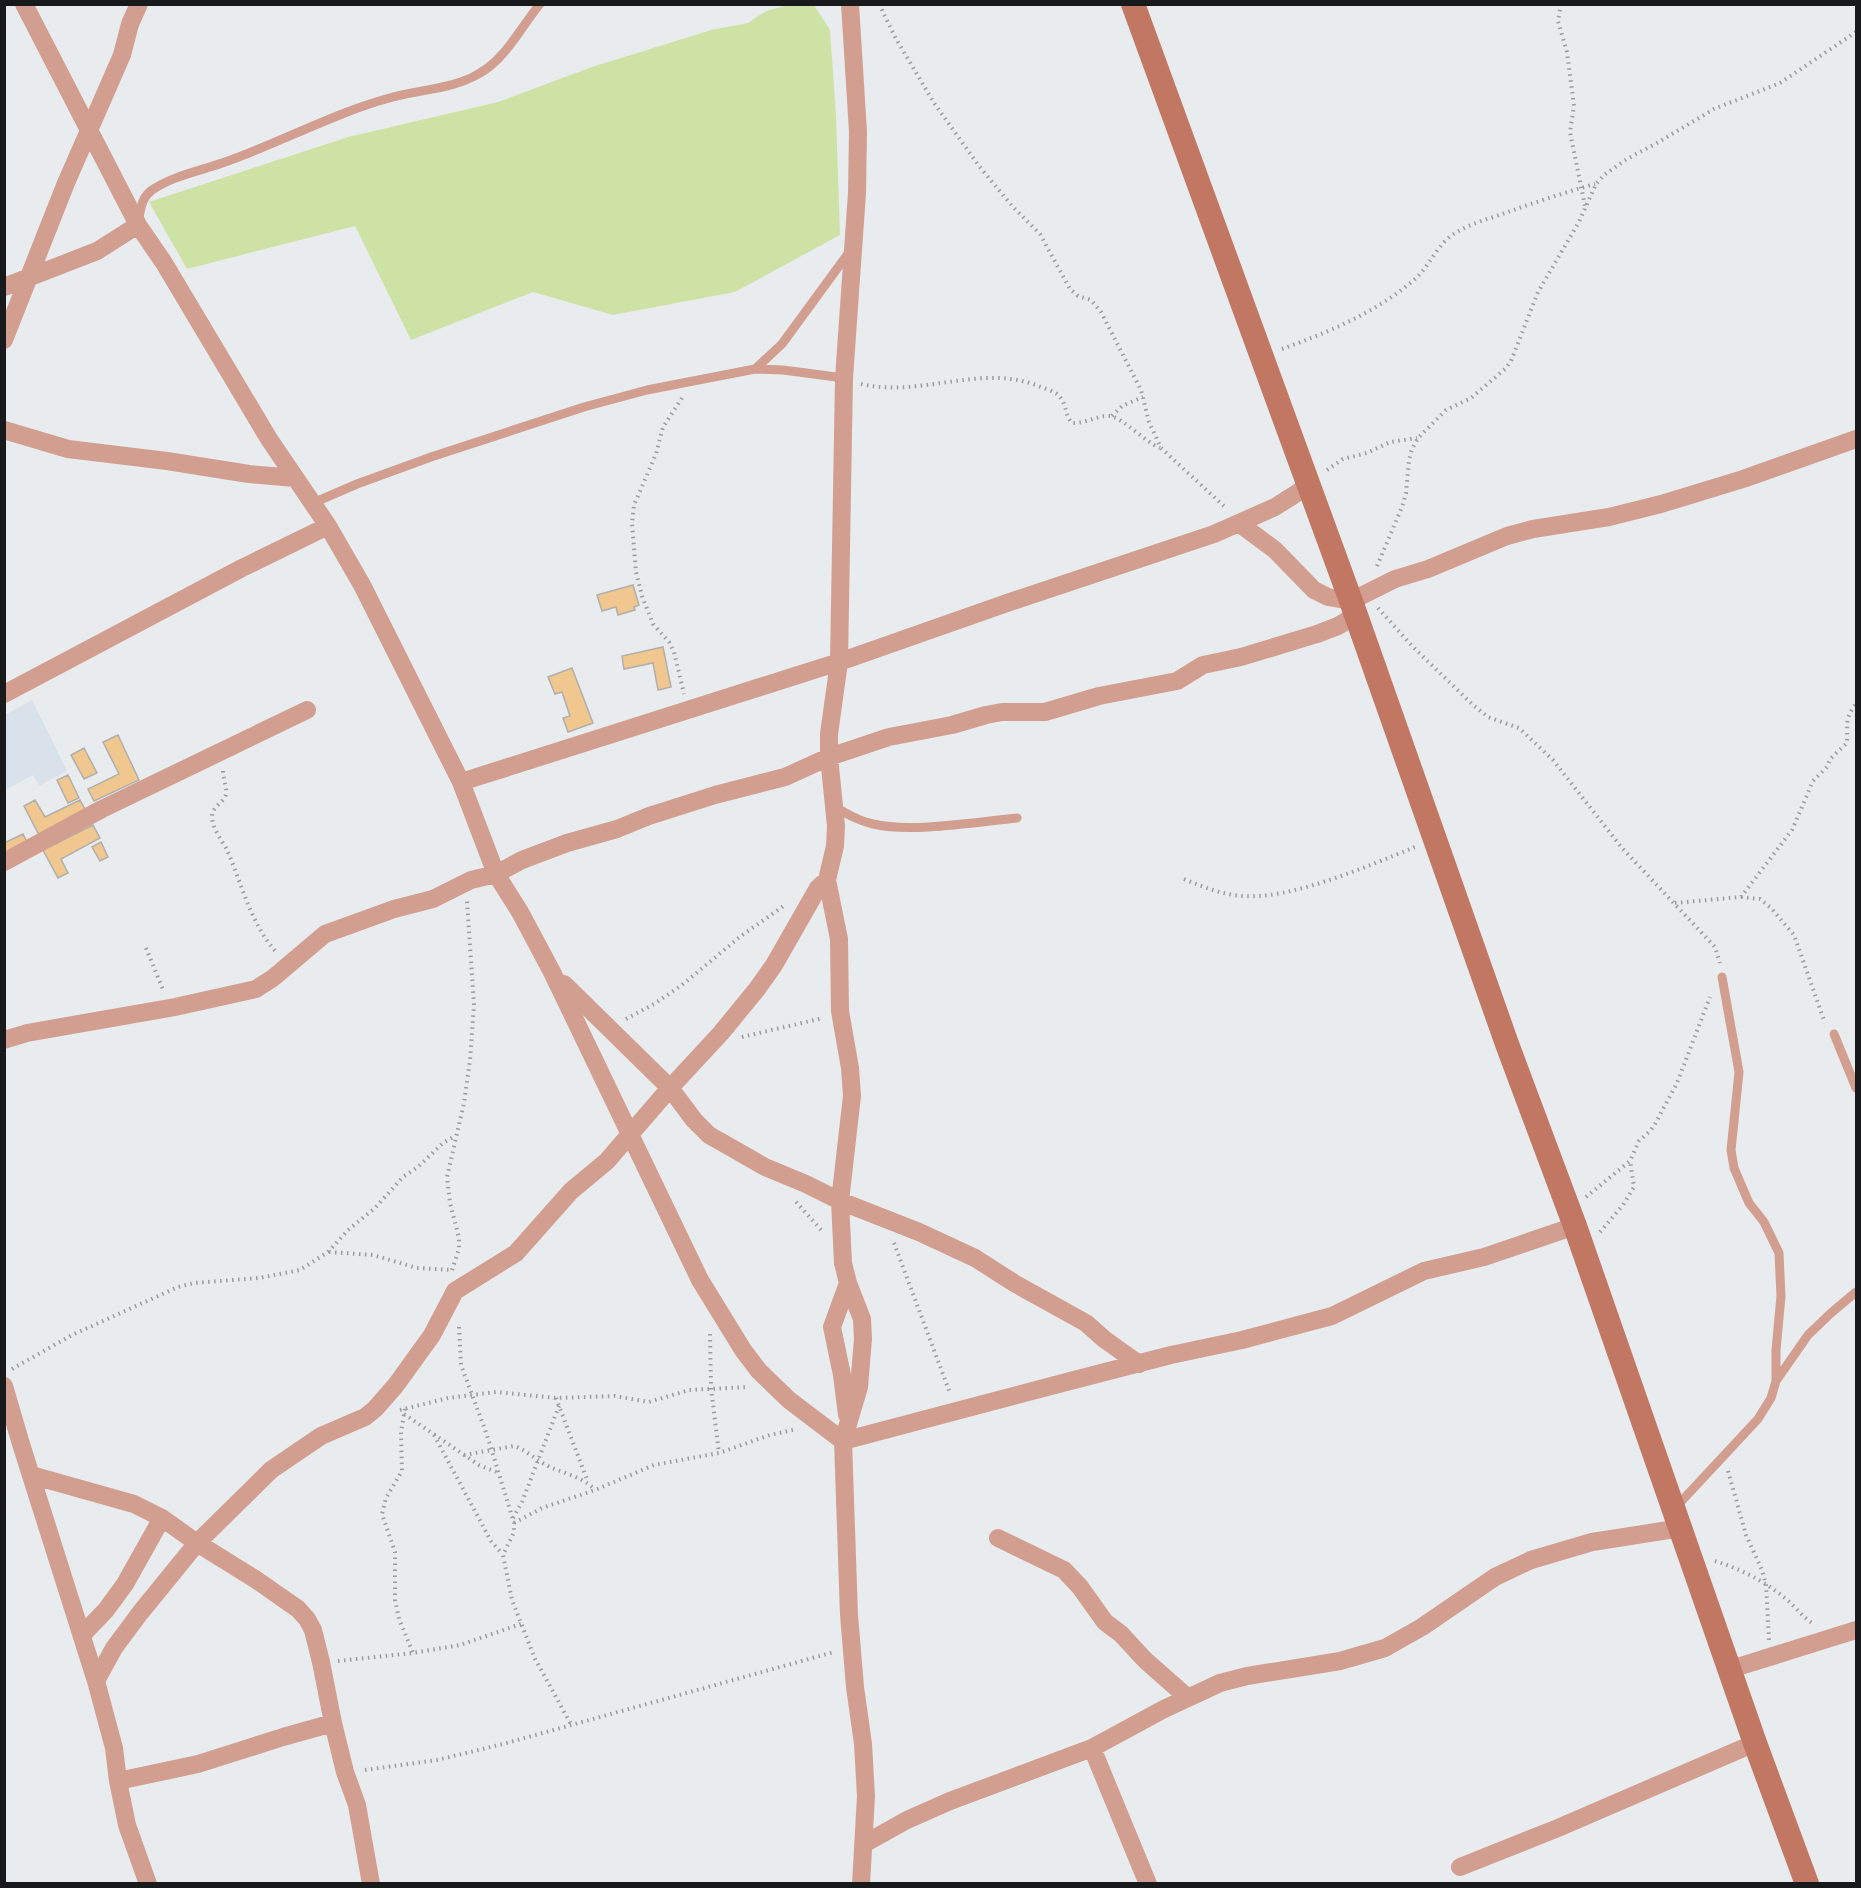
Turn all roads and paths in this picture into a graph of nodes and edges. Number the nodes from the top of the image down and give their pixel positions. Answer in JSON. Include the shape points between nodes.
{"nodes":[{"id":1,"x":24,"y":4,"type":"edge"},
{"id":2,"x":139,"y":4,"type":"edge"},
{"id":3,"x":540,"y":4,"type":"edge"},
{"id":4,"x":850,"y":4,"type":"edge"},
{"id":5,"x":879,"y":4,"type":"edge"},
{"id":6,"x":1133,"y":4,"type":"edge"},
{"id":7,"x":1561,"y":4,"type":"edge"},
{"id":8,"x":1857,"y":32,"type":"edge"},
{"id":9,"x":89,"y":132,"type":"junction"},
{"id":10,"x":1596,"y":184,"type":"junction"},
{"id":11,"x":1581,"y":189,"type":"junction"},
{"id":12,"x":1585,"y":208,"type":"junction"},
{"id":13,"x":138,"y":225,"type":"junction"},
{"id":14,"x":853,"y":247,"type":"junction"},
{"id":15,"x":28,"y":279,"type":"junction"},
{"id":16,"x":4,"y":286,"type":"edge"},
{"id":17,"x":4,"y":340,"type":"edge"},
{"id":18,"x":1260,"y":357,"type":"junction"},
{"id":19,"x":755,"y":369,"type":"junction"},
{"id":20,"x":844,"y":378,"type":"junction"},
{"id":21,"x":693,"y":383,"type":"junction"},
{"id":22,"x":1143,"y":397,"type":"junction"},
{"id":23,"x":1112,"y":416,"type":"junction"},
{"id":24,"x":4,"y":430,"type":"edge"},
{"id":25,"x":1418,"y":438,"type":"junction"},
{"id":26,"x":1857,"y":439,"type":"edge"},
{"id":27,"x":1161,"y":448,"type":"junction"},
{"id":28,"x":295,"y":478,"type":"junction"},
{"id":29,"x":1308,"y":486,"type":"junction"},
{"id":30,"x":313,"y":503,"type":"junction"},
{"id":31,"x":1240,"y":524,"type":"junction"},
{"id":32,"x":328,"y":526,"type":"junction"},
{"id":33,"x":1358,"y":604,"type":"junction"},
{"id":34,"x":839,"y":662,"type":"junction"},
{"id":35,"x":4,"y":694,"type":"edge"},
{"id":36,"x":1857,"y":704,"type":"edge"},
{"id":37,"x":307,"y":710,"type":"dead end"},
{"id":38,"x":686,"y":710,"type":"junction"},
{"id":39,"x":237,"y":744,"type":"junction"},
{"id":40,"x":829,"y":757,"type":"junction"},
{"id":41,"x":461,"y":782,"type":"junction"},
{"id":42,"x":835,"y":807,"type":"junction"},
{"id":43,"x":1017,"y":818,"type":"dead end"},
{"id":44,"x":1435,"y":839,"type":"junction"},
{"id":45,"x":4,"y":862,"type":"edge"},
{"id":46,"x":495,"y":874,"type":"junction"},
{"id":47,"x":1184,"y":879,"type":"dead end"},
{"id":48,"x":471,"y":880,"type":"junction"},
{"id":49,"x":823,"y":884,"type":"junction"},
{"id":50,"x":1741,"y":897,"type":"junction"},
{"id":51,"x":1674,"y":903,"type":"junction"},
{"id":52,"x":146,"y":948,"type":"dead end"},
{"id":53,"x":290,"y":962,"type":"junction"},
{"id":54,"x":552,"y":972,"type":"junction"},
{"id":55,"x":1722,"y":977,"type":"junction"},
{"id":56,"x":175,"y":1007,"type":"junction"},
{"id":57,"x":608,"y":1029,"type":"junction"},
{"id":58,"x":1834,"y":1035,"type":"joint"},
{"id":59,"x":4,"y":1040,"type":"edge"},
{"id":60,"x":670,"y":1088,"type":"junction"},
{"id":61,"x":1857,"y":1088,"type":"edge"},
{"id":62,"x":630,"y":1133,"type":"junction"},
{"id":63,"x":455,"y":1136,"type":"junction"},
{"id":64,"x":1630,"y":1161,"type":"junction"},
{"id":65,"x":794,"y":1199,"type":"dead end"},
{"id":66,"x":840,"y":1201,"type":"junction"},
{"id":67,"x":1571,"y":1218,"type":"junction"},
{"id":68,"x":885,"y":1220,"type":"junction"},
{"id":69,"x":1583,"y":1250,"type":"junction"},
{"id":70,"x":328,"y":1252,"type":"junction"},
{"id":71,"x":843,"y":1263,"type":"junction"},
{"id":72,"x":452,"y":1270,"type":"junction"},
{"id":73,"x":848,"y":1283,"type":"junction"},
{"id":74,"x":1857,"y":1292,"type":"edge"},
{"id":75,"x":453,"y":1296,"type":"junction"},
{"id":76,"x":715,"y":1305,"type":"junction"},
{"id":77,"x":1139,"y":1364,"type":"junction"},
{"id":78,"x":4,"y":1373,"type":"edge"},
{"id":79,"x":1776,"y":1381,"type":"junction"},
{"id":80,"x":4,"y":1386,"type":"edge"},
{"id":81,"x":711,"y":1388,"type":"junction"},
{"id":82,"x":776,"y":1389,"type":"junction"},
{"id":83,"x":472,"y":1394,"type":"junction"},
{"id":84,"x":556,"y":1398,"type":"junction"},
{"id":85,"x":559,"y":1406,"type":"junction"},
{"id":86,"x":404,"y":1411,"type":"junction"},
{"id":87,"x":955,"y":1411,"type":"junction"},
{"id":88,"x":365,"y":1417,"type":"junction"},
{"id":89,"x":825,"y":1428,"type":"junction"},
{"id":90,"x":845,"y":1432,"type":"junction"},
{"id":91,"x":434,"y":1435,"type":"junction"},
{"id":92,"x":492,"y":1449,"type":"junction"},
{"id":93,"x":719,"y":1453,"type":"junction"},
{"id":94,"x":464,"y":1455,"type":"junction"},
{"id":95,"x":1724,"y":1455,"type":"junction"},
{"id":96,"x":537,"y":1460,"type":"junction"},
{"id":97,"x":497,"y":1472,"type":"junction"},
{"id":98,"x":31,"y":1475,"type":"junction"},
{"id":99,"x":588,"y":1483,"type":"junction"},
{"id":100,"x":595,"y":1490,"type":"junction"},
{"id":101,"x":162,"y":1518,"type":"junction"},
{"id":102,"x":1678,"y":1518,"type":"junction"},
{"id":103,"x":513,"y":1521,"type":"junction"},
{"id":104,"x":998,"y":1538,"type":"dead end"},
{"id":105,"x":197,"y":1543,"type":"junction"},
{"id":106,"x":503,"y":1555,"type":"junction"},
{"id":107,"x":1691,"y":1557,"type":"junction"},
{"id":108,"x":1766,"y":1584,"type":"junction"},
{"id":109,"x":521,"y":1624,"type":"junction"},
{"id":110,"x":1850,"y":1632,"type":"edge"},
{"id":111,"x":82,"y":1635,"type":"junction"},
{"id":112,"x":852,"y":1647,"type":"junction"},
{"id":113,"x":413,"y":1653,"type":"junction"},
{"id":114,"x":1770,"y":1657,"type":"junction"},
{"id":115,"x":321,"y":1662,"type":"junction"},
{"id":116,"x":1731,"y":1669,"type":"junction"},
{"id":117,"x":96,"y":1681,"type":"junction"},
{"id":118,"x":1187,"y":1697,"type":"junction"},
{"id":119,"x":333,"y":1724,"type":"junction"},
{"id":120,"x":573,"y":1726,"type":"junction"},
{"id":121,"x":1755,"y":1743,"type":"junction"},
{"id":122,"x":1092,"y":1748,"type":"junction"},
{"id":123,"x":345,"y":1772,"type":"junction"},
{"id":124,"x":118,"y":1781,"type":"junction"},
{"id":125,"x":864,"y":1844,"type":"junction"},
{"id":126,"x":1460,"y":1867,"type":"dead end"},
{"id":127,"x":148,"y":1884,"type":"edge"},
{"id":128,"x":371,"y":1884,"type":"edge"},
{"id":129,"x":861,"y":1884,"type":"edge"},
{"id":130,"x":1148,"y":1884,"type":"edge"},
{"id":131,"x":1807,"y":1884,"type":"edge"}],
"edges":[{"from":1,"to":9,"type":"street"},
{"from":2,"to":9,"type":"street"},
{"from":3,"to":13,"type":"lane","via":[[497,60],[462,83],[364,106],[169,181],[143,198]]},
{"from":4,"to":14,"type":"street","via":[[858,132]]},
{"from":5,"to":22,"type":"path","via":[[915,74],[953,131],[1013,207],[1040,234],[1070,289],[1091,300],[1101,312]]},
{"from":6,"to":18,"type":"street"},
{"from":7,"to":11,"type":"path","via":[[1558,21],[1567,52],[1574,106],[1570,132]]},
{"from":8,"to":10,"type":"path","via":[[1780,83],[1714,109],[1627,159]]},
{"from":9,"to":13,"type":"street"},
{"from":9,"to":15,"type":"street"},
{"from":10,"to":11,"type":"path"},
{"from":10,"to":12,"type":"path"},
{"from":11,"to":12,"type":"path"},
{"from":11,"to":18,"type":"path","via":[[1457,232],[1441,244],[1418,276],[1389,299],[1314,337]]},
{"from":12,"to":25,"type":"path","via":[[1538,292],[1511,361],[1471,398],[1446,410]]},
{"from":13,"to":15,"type":"street","via":[[97,251]]},
{"from":13,"to":28,"type":"street"},
{"from":14,"to":19,"type":"lane","via":[[782,344]]},
{"from":14,"to":20,"type":"street"},
{"from":15,"to":16,"type":"street"},
{"from":15,"to":17,"type":"street"},
{"from":18,"to":29,"type":"street"},
{"from":19,"to":20,"type":"lane"},
{"from":19,"to":21,"type":"lane"},
{"from":20,"to":23,"type":"path","via":[[863,385],[891,387],[981,377],[1013,379],[1059,395],[1072,423]]},
{"from":20,"to":34,"type":"street"},
{"from":21,"to":30,"type":"lane","via":[[647,390],[516,428]]},
{"from":21,"to":38,"type":"path","via":[[666,420],[634,505],[632,524],[642,596],[653,624],[674,651]]},
{"from":22,"to":23,"type":"path","via":[[1122,406]]},
{"from":22,"to":27,"type":"path"},
{"from":23,"to":27,"type":"path"},
{"from":24,"to":28,"type":"street","via":[[68,449]]},
{"from":25,"to":29,"type":"path","via":[[1390,442],[1343,459]]},
{"from":25,"to":33,"type":"path","via":[[1409,460],[1402,507]]},
{"from":26,"to":33,"type":"street","via":[[1661,504],[1507,536],[1395,579]]},
{"from":27,"to":31,"type":"path"},
{"from":28,"to":30,"type":"street"},
{"from":29,"to":31,"type":"street"},
{"from":29,"to":33,"type":"street"},
{"from":30,"to":32,"type":"street"},
{"from":31,"to":33,"type":"street","via":[[1275,550],[1314,590]]},
{"from":31,"to":34,"type":"street"},
{"from":32,"to":35,"type":"street"},
{"from":32,"to":41,"type":"street"},
{"from":33,"to":40,"type":"street","via":[[1338,626],[1203,665],[1177,681],[1099,696],[1045,712],[986,715],[890,737]]},
{"from":33,"to":44,"type":"street"},
{"from":33,"to":51,"type":"path","via":[[1413,647],[1488,717],[1519,728],[1539,746],[1622,848]]},
{"from":34,"to":38,"type":"street"},
{"from":34,"to":40,"type":"street"},
{"from":36,"to":50,"type":"path","via":[[1847,719],[1847,743],[1813,781],[1792,830]]},
{"from":37,"to":39,"type":"street"},
{"from":38,"to":41,"type":"street"},
{"from":39,"to":45,"type":"street","via":[[102,809]]},
{"from":39,"to":53,"type":"path","via":[[224,770],[225,797],[214,809],[213,822],[262,932],[276,952]]},
{"from":40,"to":42,"type":"street"},
{"from":40,"to":46,"type":"street","via":[[785,777],[649,816]]},
{"from":41,"to":46,"type":"street"},
{"from":42,"to":43,"type":"lane","via":[[856,819],[892,827]]},
{"from":42,"to":49,"type":"street","via":[[835,846]]},
{"from":44,"to":47,"type":"path","via":[[1361,869],[1268,896],[1225,894]]},
{"from":44,"to":67,"type":"street"},
{"from":46,"to":48,"type":"street"},
{"from":46,"to":54,"type":"street"},
{"from":48,"to":53,"type":"street","via":[[433,899],[325,934]]},
{"from":48,"to":63,"type":"path","via":[[466,902],[474,1005],[464,1103]]},
{"from":49,"to":57,"type":"path","via":[[798,896],[741,936],[654,1004]]},
{"from":49,"to":60,"type":"street","via":[[763,981],[721,1034]]},
{"from":49,"to":66,"type":"street","via":[[839,939],[840,1011],[852,1096]]},
{"from":50,"to":51,"type":"path"},
{"from":50,"to":58,"type":"path","via":[[1760,899],[1794,935],[1823,1019]]},
{"from":51,"to":55,"type":"path","via":[[1715,947]]},
{"from":52,"to":56,"type":"path"},
{"from":53,"to":56,"type":"street","via":[[256,989]]},
{"from":54,"to":57,"type":"street"},
{"from":54,"to":62,"type":"street"},
{"from":55,"to":64,"type":"path","via":[[1708,1002],[1677,1083]]},
{"from":55,"to":79,"type":"lane","via":[[1739,1072],[1731,1150],[1734,1168],[1749,1203],[1764,1222],[1779,1253],[1781,1296]]},
{"from":56,"to":59,"type":"street"},
{"from":57,"to":60,"type":"street"},
{"from":58,"to":61,"type":"lane"},
{"from":60,"to":62,"type":"street"},
{"from":60,"to":66,"type":"street","via":[[709,1135],[765,1167]]},
{"from":62,"to":75,"type":"street","via":[[516,1253]]},
{"from":62,"to":76,"type":"street"},
{"from":63,"to":70,"type":"path","via":[[403,1177]]},
{"from":63,"to":72,"type":"path","via":[[447,1177],[459,1238]]},
{"from":64,"to":67,"type":"path"},
{"from":64,"to":69,"type":"path","via":[[1634,1187]]},
{"from":65,"to":71,"type":"path","via":[[822,1230]]},
{"from":66,"to":68,"type":"street"},
{"from":66,"to":71,"type":"street"},
{"from":67,"to":69,"type":"street"},
{"from":67,"to":77,"type":"street","via":[[1484,1257],[1424,1271],[1332,1316]]},
{"from":68,"to":77,"type":"street","via":[[975,1258],[1086,1323]]},
{"from":68,"to":87,"type":"path"},
{"from":69,"to":102,"type":"street"},
{"from":70,"to":72,"type":"path","via":[[373,1255],[417,1268]]},
{"from":70,"to":78,"type":"path","via":[[300,1270],[279,1275],[178,1287],[72,1335]]},
{"from":71,"to":73,"type":"street"},
{"from":72,"to":75,"type":"path"},
{"from":73,"to":90,"type":"street","via":[[832,1327],[842,1375]]},
{"from":73,"to":90,"type":"street","via":[[862,1319],[863,1340],[859,1387]]},
{"from":74,"to":79,"type":"lane","via":[[1808,1335]]},
{"from":75,"to":83,"type":"path","via":[[461,1365]]},
{"from":75,"to":88,"type":"street","via":[[396,1385]]},
{"from":76,"to":81,"type":"path","via":[[710,1327]]},
{"from":76,"to":82,"type":"street","via":[[743,1350]]},
{"from":77,"to":87,"type":"street"},
{"from":79,"to":95,"type":"lane","via":[[1758,1419]]},
{"from":80,"to":98,"type":"street"},
{"from":81,"to":82,"type":"path"},
{"from":81,"to":84,"type":"path","via":[[649,1402],[615,1396]]},
{"from":81,"to":93,"type":"path"},
{"from":82,"to":89,"type":"street"},
{"from":83,"to":84,"type":"path","via":[[516,1393]]},
{"from":83,"to":86,"type":"path","via":[[422,1403]]},
{"from":83,"to":92,"type":"path"},
{"from":84,"to":85,"type":"path"},
{"from":85,"to":96,"type":"path"},
{"from":85,"to":99,"type":"path"},
{"from":86,"to":88,"type":"path"},
{"from":86,"to":91,"type":"path"},
{"from":86,"to":113,"type":"path","via":[[402,1471],[386,1498],[382,1514],[394,1552],[394,1599]]},
{"from":87,"to":90,"type":"street"},
{"from":88,"to":105,"type":"street","via":[[321,1436],[271,1470]]},
{"from":89,"to":90,"type":"street"},
{"from":89,"to":93,"type":"path","via":[[790,1429]]},
{"from":90,"to":112,"type":"street"},
{"from":91,"to":94,"type":"path"},
{"from":91,"to":106,"type":"path","via":[[491,1542]]},
{"from":92,"to":94,"type":"path"},
{"from":92,"to":96,"type":"path","via":[[514,1446]]},
{"from":92,"to":97,"type":"path"},
{"from":93,"to":100,"type":"path","via":[[654,1465]]},
{"from":94,"to":97,"type":"path"},
{"from":95,"to":102,"type":"lane"},
{"from":95,"to":108,"type":"path","via":[[1746,1535]]},
{"from":96,"to":99,"type":"path"},
{"from":96,"to":103,"type":"path"},
{"from":97,"to":103,"type":"path"},
{"from":98,"to":101,"type":"street","via":[[134,1504]]},
{"from":98,"to":111,"type":"street"},
{"from":99,"to":100,"type":"path"},
{"from":100,"to":103,"type":"path"},
{"from":101,"to":105,"type":"street"},
{"from":101,"to":111,"type":"street","via":[[125,1584]]},
{"from":102,"to":107,"type":"street"},
{"from":102,"to":118,"type":"street","via":[[1531,1560],[1495,1577],[1385,1648],[1340,1661],[1229,1681]]},
{"from":103,"to":106,"type":"path","via":[[514,1532]]},
{"from":104,"to":118,"type":"street","via":[[1064,1570],[1105,1622]]},
{"from":105,"to":115,"type":"street","via":[[308,1618]]},
{"from":105,"to":117,"type":"street","via":[[114,1648]]},
{"from":106,"to":109,"type":"path","via":[[506,1579]]},
{"from":107,"to":108,"type":"path","via":[[1725,1564]]},
{"from":107,"to":116,"type":"street"},
{"from":108,"to":110,"type":"path","via":[[1808,1621],[1822,1628]]},
{"from":108,"to":114,"type":"path"},
{"from":109,"to":113,"type":"path","via":[[460,1645]]},
{"from":109,"to":120,"type":"path","via":[[535,1659]]},
{"from":110,"to":114,"type":"street"},
{"from":111,"to":117,"type":"street"},
{"from":112,"to":120,"type":"path"},
{"from":112,"to":125,"type":"street","via":[[865,1765]]},
{"from":113,"to":115,"type":"path"},
{"from":114,"to":116,"type":"street"},
{"from":115,"to":119,"type":"street"},
{"from":116,"to":121,"type":"street"},
{"from":117,"to":124,"type":"street","via":[[114,1748]]},
{"from":118,"to":122,"type":"street"},
{"from":119,"to":123,"type":"street"},
{"from":119,"to":124,"type":"street","via":[[198,1764]]},
{"from":120,"to":123,"type":"path","via":[[437,1760]]},
{"from":121,"to":126,"type":"street"},
{"from":121,"to":131,"type":"street"},
{"from":122,"to":125,"type":"street","via":[[907,1820]]},
{"from":122,"to":130,"type":"street"},
{"from":123,"to":128,"type":"street","via":[[357,1805]]},
{"from":124,"to":127,"type":"street","via":[[127,1825]]},
{"from":125,"to":129,"type":"street"}]}
